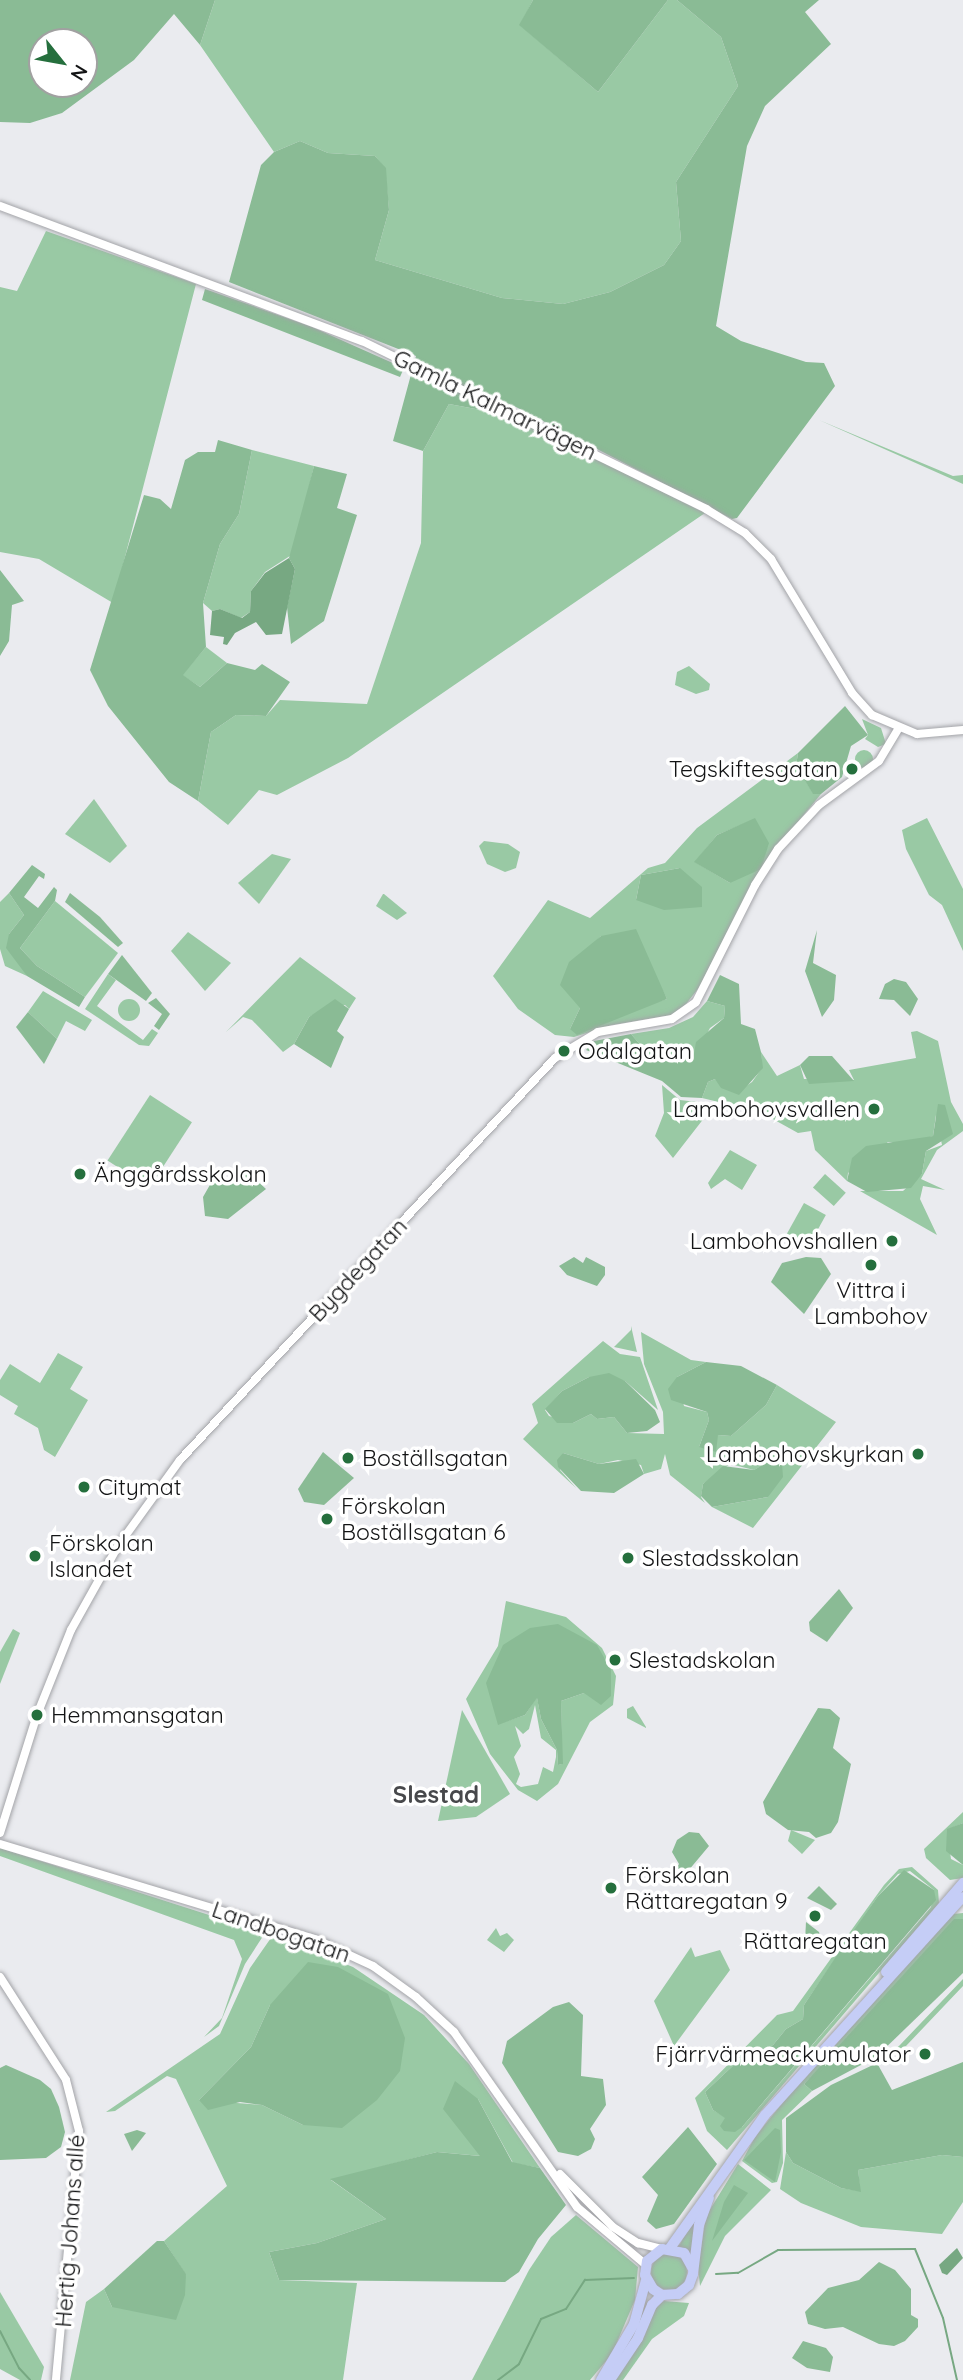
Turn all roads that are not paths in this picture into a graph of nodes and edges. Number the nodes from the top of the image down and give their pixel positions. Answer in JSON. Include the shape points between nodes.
{"nodes":[{"id":1,"x":0,"y":206,"type":"edge"},
{"id":2,"x":898,"y":729,"type":"junction"},
{"id":3,"x":963,"y":730,"type":"edge"},
{"id":4,"x":0,"y":1833,"type":"edge"},
{"id":5,"x":0,"y":1844,"type":"edge"},
{"id":6,"x":963,"y":1883,"type":"edge"},
{"id":7,"x":963,"y":1897,"type":"edge"},
{"id":8,"x":0,"y":1977,"type":"edge"},
{"id":9,"x":828,"y":2043,"type":"junction"},
{"id":10,"x":532,"y":2139,"type":"junction"},
{"id":11,"x":718,"y":2179,"type":"junction"},
{"id":12,"x":666,"y":2248,"type":"junction"},
{"id":13,"x":646,"y":2264,"type":"junction"},
{"id":14,"x":693,"y":2269,"type":"junction"},
{"id":15,"x":646,"y":2280,"type":"junction"},
{"id":16,"x":662,"y":2295,"type":"junction"},
{"id":17,"x":56,"y":2379,"type":"edge"},
{"id":18,"x":601,"y":2380,"type":"edge"},
{"id":19,"x":610,"y":2380,"type":"edge"}],
"edges":[{"from":1,"to":2,"type":"street","name":"Gamla Kalmarvägen","via":[[362,341],[706,509],[745,533],[771,559],[858,700]]},
{"from":2,"to":3,"type":"street","via":[[925,735]]},
{"from":2,"to":4,"type":"street","name":"Bygdegatan","via":[[879,761],[818,805],[763,871],[692,1007],[672,1019],[604,1030],[552,1061],[157,1488],[108,1562],[46,1689]]},
{"from":5,"to":10,"type":"street","name":"Landbogatan","via":[[317,1940],[373,1966],[454,2032]]},
{"from":6,"to":9,"type":"main road"},
{"from":7,"to":9,"type":"main road"},
{"from":8,"to":17,"type":"street","name":"Hertig Johans allé","via":[[66,2080],[77,2112],[76,2179]]},
{"from":9,"to":11,"type":"main road"},
{"from":10,"to":12,"type":"street","name":"Landbogatan","via":[[591,2210],[625,2236]]},
{"from":10,"to":13,"type":"street","name":"Landbogatan","via":[[577,2207]]},
{"from":11,"to":12,"type":"main road"},
{"from":11,"to":14,"type":"main road","via":[[699,2225]]},
{"from":12,"to":13,"type":"main road"},
{"from":12,"to":14,"type":"main road","via":[[684,2253]]},
{"from":13,"to":15,"type":"main road"},
{"from":14,"to":16,"type":"main road","via":[[683,2291]]},
{"from":15,"to":16,"type":"main road"},
{"from":15,"to":18,"type":"main road","via":[[634,2324]]},
{"from":16,"to":19,"type":"main road"}]}
